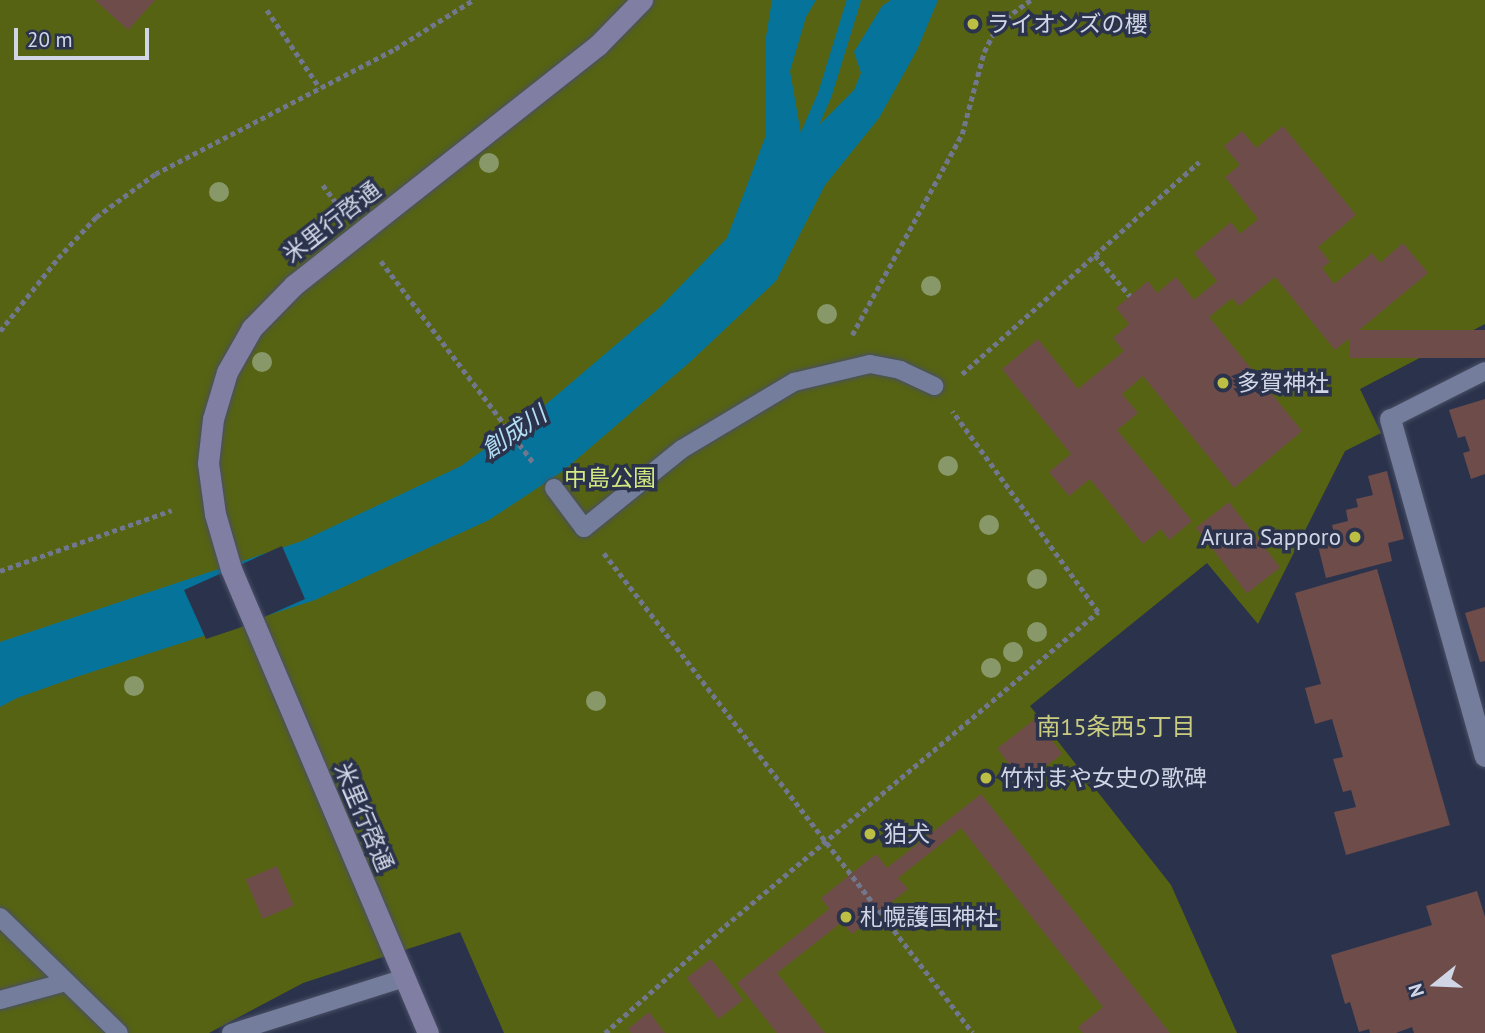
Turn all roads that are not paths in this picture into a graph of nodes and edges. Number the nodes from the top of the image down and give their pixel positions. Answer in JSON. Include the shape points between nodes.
{"nodes":[{"id":1,"x":642,"y":0,"type":"edge"},
{"id":2,"x":1485,"y":371,"type":"edge"},
{"id":3,"x":934,"y":386,"type":"road end"},
{"id":4,"x":1390,"y":419,"type":"joint"},
{"id":5,"x":554,"y":488,"type":"road end"},
{"id":6,"x":1485,"y":756,"type":"edge"},
{"id":7,"x":0,"y":917,"type":"edge"},
{"id":8,"x":404,"y":978,"type":"junction"},
{"id":9,"x":66,"y":982,"type":"junction"},
{"id":10,"x":0,"y":1000,"type":"edge"},
{"id":11,"x":119,"y":1033,"type":"edge"},
{"id":12,"x":231,"y":1033,"type":"edge"},
{"id":13,"x":428,"y":1033,"type":"edge"}],
"edges":[{"from":1,"to":8,"type":"street","name":"米里行啓通","via":[[598,45],[294,285],[252,328],[227,372],[213,419],[208,463],[215,514],[231,569]]},
{"from":2,"to":4,"type":"lane"},
{"from":3,"to":5,"type":"lane","via":[[900,370],[870,364],[794,382],[682,449],[584,528]]},
{"from":4,"to":6,"type":"street"},
{"from":7,"to":9,"type":"lane"},
{"from":8,"to":12,"type":"lane"},
{"from":8,"to":13,"type":"street","name":"米里行啓通"},
{"from":9,"to":10,"type":"lane"},
{"from":9,"to":11,"type":"lane"}]}
